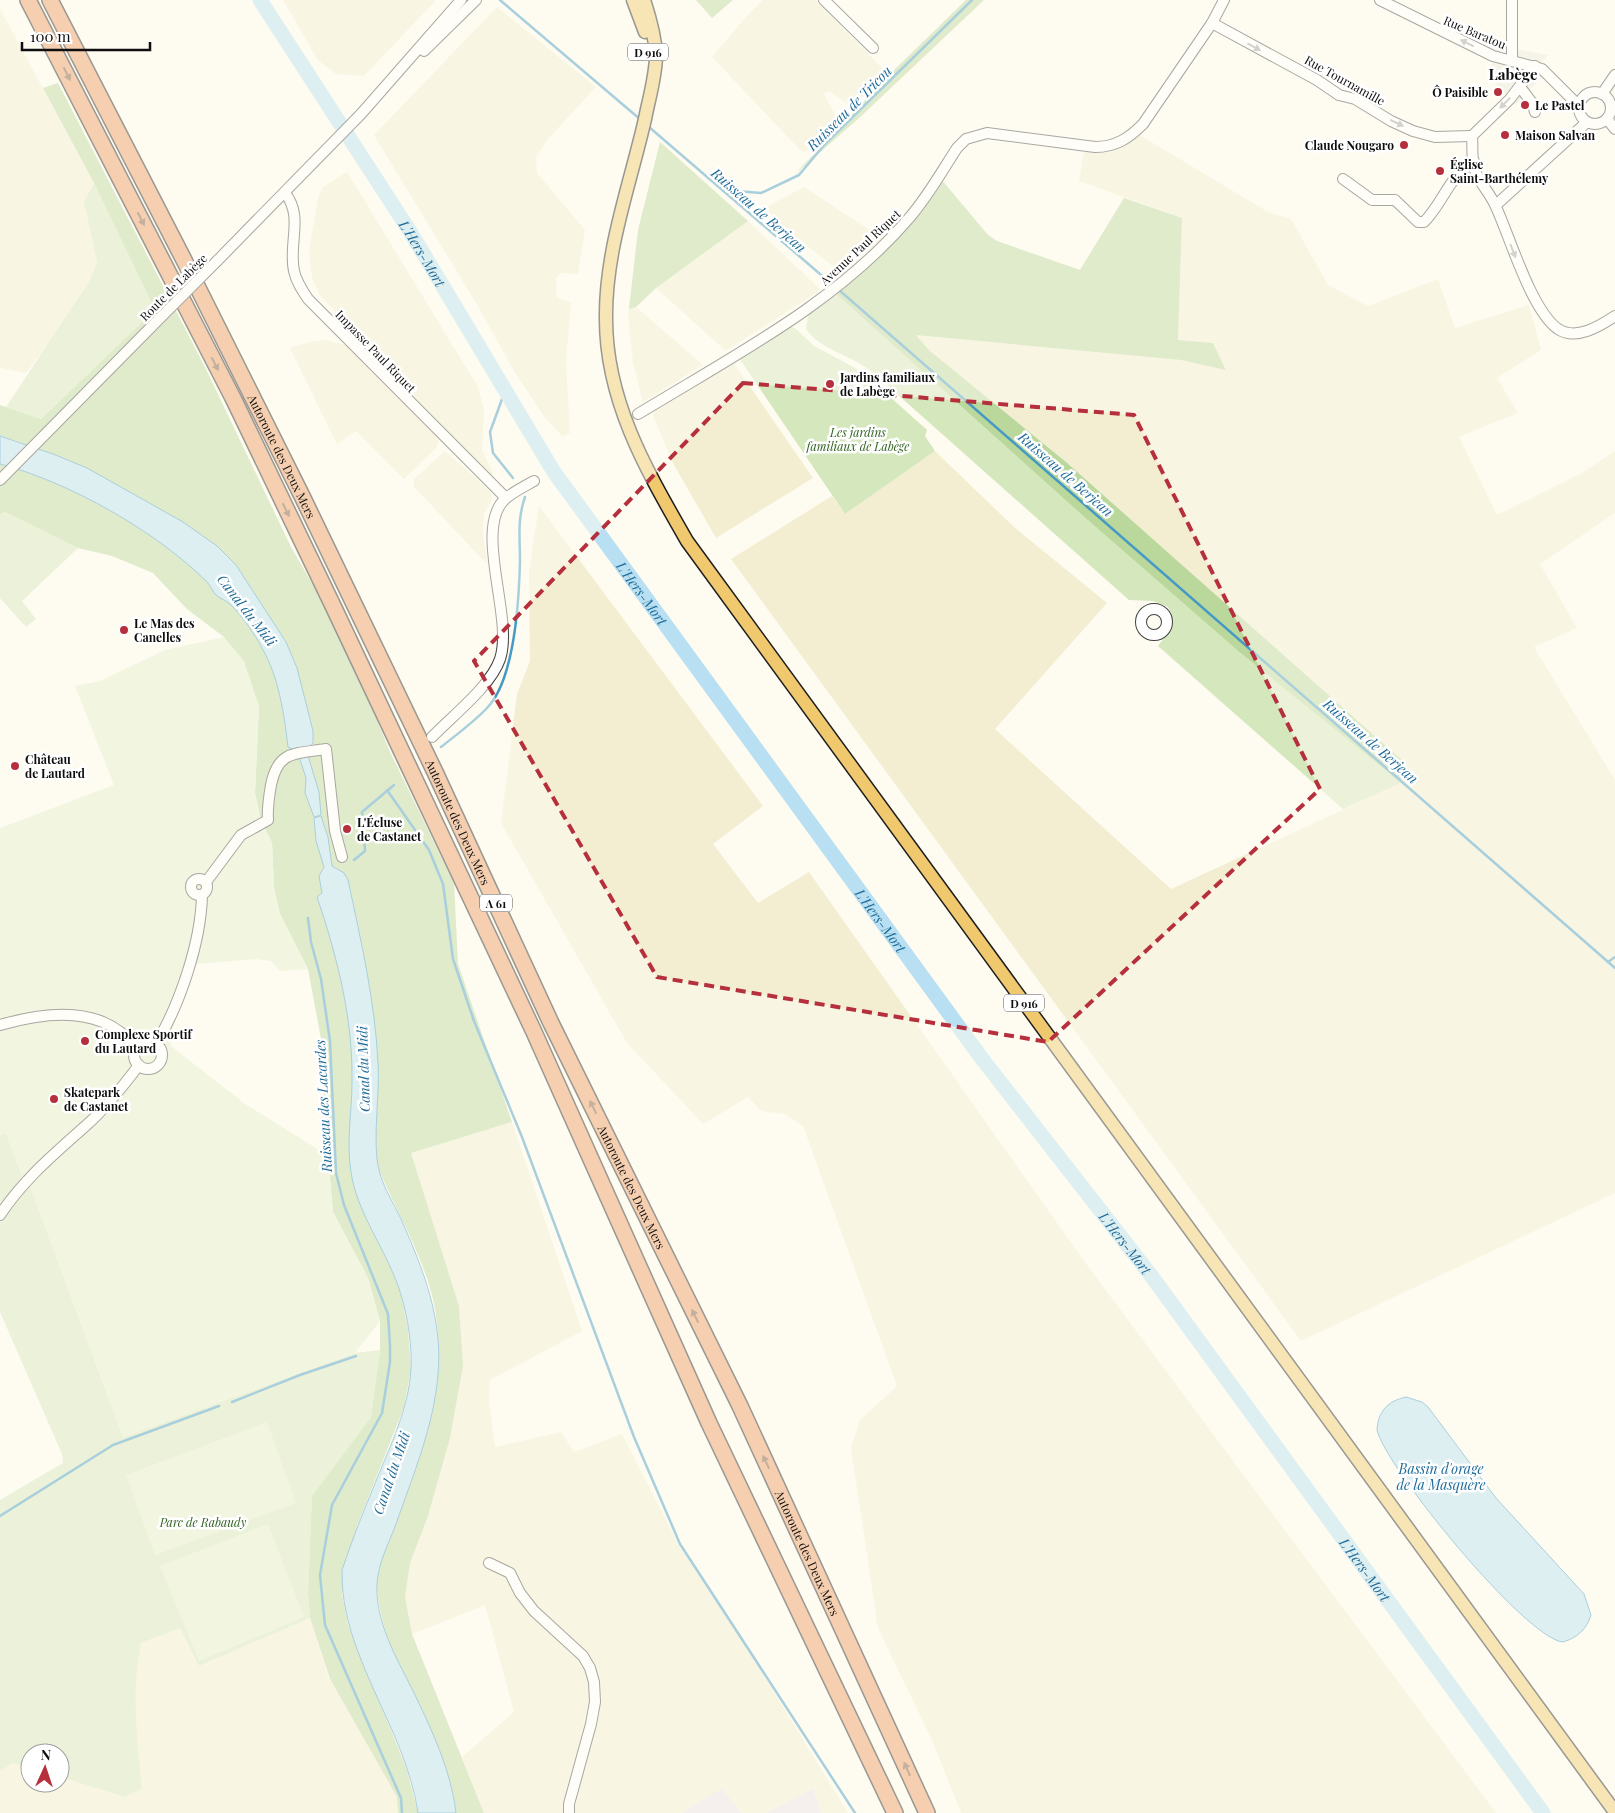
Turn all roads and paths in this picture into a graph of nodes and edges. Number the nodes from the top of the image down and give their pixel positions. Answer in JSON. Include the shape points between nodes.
{"nodes":[{"id":1,"x":28,"y":0,"type":"edge"},
{"id":2,"x":50,"y":0,"type":"edge"},
{"id":3,"x":461,"y":0,"type":"edge"},
{"id":4,"x":476,"y":0,"type":"edge"},
{"id":5,"x":633,"y":0,"type":"edge"},
{"id":6,"x":644,"y":0,"type":"edge"},
{"id":7,"x":824,"y":0,"type":"edge"},
{"id":8,"x":1224,"y":0,"type":"edge"},
{"id":9,"x":1380,"y":0,"type":"edge"},
{"id":10,"x":1512,"y":0,"type":"edge"},
{"id":11,"x":1212,"y":23,"type":"junction"},
{"id":12,"x":873,"y":48,"type":"dead end"},
{"id":13,"x":1512,"y":60,"type":"junction"},
{"id":14,"x":1535,"y":66,"type":"junction"},
{"id":15,"x":1615,"y":75,"type":"edge"},
{"id":16,"x":1520,"y":87,"type":"junction"},
{"id":17,"x":1602,"y":94,"type":"junction"},
{"id":18,"x":1579,"y":106,"type":"junction"},
{"id":19,"x":647,"y":107,"type":"junction"},
{"id":20,"x":362,"y":112,"type":"junction"},
{"id":21,"x":1534,"y":112,"type":"dead end"},
{"id":22,"x":1607,"y":120,"type":"junction"},
{"id":23,"x":1587,"y":122,"type":"junction"},
{"id":24,"x":1615,"y":129,"type":"edge"},
{"id":25,"x":1472,"y":136,"type":"junction"},
{"id":26,"x":1474,"y":162,"type":"junction"},
{"id":27,"x":1344,"y":179,"type":"dead end"},
{"id":28,"x":285,"y":193,"type":"junction"},
{"id":29,"x":1496,"y":205,"type":"junction"},
{"id":30,"x":1614,"y":320,"type":"edge"},
{"id":31,"x":638,"y":414,"type":"dead end"},
{"id":32,"x":0,"y":480,"type":"edge"},
{"id":33,"x":534,"y":481,"type":"dead end"},
{"id":34,"x":506,"y":498,"type":"junction"},
{"id":35,"x":432,"y":737,"type":"dead end"},
{"id":36,"x":342,"y":857,"type":"dead end"},
{"id":37,"x":0,"y":1025,"type":"edge"},
{"id":38,"x":156,"y":1044,"type":"junction"},
{"id":39,"x":136,"y":1049,"type":"junction"},
{"id":40,"x":139,"y":1065,"type":"junction"},
{"id":41,"x":0,"y":1215,"type":"edge"},
{"id":42,"x":489,"y":1563,"type":"dead end"},
{"id":43,"x":1615,"y":1812,"type":"edge"},
{"id":44,"x":569,"y":1813,"type":"edge"},
{"id":45,"x":895,"y":1813,"type":"edge"},
{"id":46,"x":927,"y":1813,"type":"edge"}],
"edges":[{"from":1,"to":45,"type":"highway","name":"Autoroute des Deux Mers","number":"A 61","one_way":true,"via":[[229,392],[334,608],[534,1032],[713,1432]]},
{"from":46,"to":2,"type":"highway","name":"Autoroute des Deux Mers","number":"A 61","one_way":true,"via":[[740,1406],[551,1023],[302,496],[186,262]]},
{"from":3,"to":20,"type":"street","name":"Route de Labège"},
{"from":4,"to":20,"type":"street","name":"Route de Labège"},
{"from":5,"to":19,"type":"main road","number":"D 916","via":[[646,37]]},
{"from":6,"to":19,"type":"main road","number":"D 916","via":[[654,33],[656,56]]},
{"from":7,"to":12,"type":"street"},
{"from":8,"to":11,"type":"street","name":"Avenue Paul Riquet"},
{"from":13,"to":9,"type":"street","name":"Rue Baratou","one_way":true,"via":[[1493,56]]},
{"from":10,"to":13,"type":"street"},
{"from":11,"to":25,"type":"street","name":"Rue Tournamille","one_way":true,"via":[[1413,131],[1435,137]]},
{"from":11,"to":31,"type":"street","name":"Avenue Paul Riquet","via":[[1143,124],[1129,138],[1095,148],[987,133],[966,139],[912,216],[847,278],[824,297]]},
{"from":13,"to":14,"type":"street","name":"Rue Baratou"},
{"from":14,"to":16,"type":"street"},
{"from":14,"to":18,"type":"street"},
{"from":15,"to":17,"type":"street"},
{"from":16,"to":21,"type":"street","via":[[1533,104]]},
{"from":16,"to":25,"type":"street","one_way":true},
{"from":17,"to":18,"type":"street","via":[[1588,94]]},
{"from":17,"to":22,"type":"street","via":[[1611,108]]},
{"from":18,"to":23,"type":"street"},
{"from":19,"to":43,"type":"main road","number":"D 916","via":[[609,275],[606,319],[610,366],[617,397],[640,457],[687,540]]},
{"from":20,"to":28,"type":"street","name":"Route de Labège"},
{"from":22,"to":23,"type":"street","via":[[1598,124]]},
{"from":22,"to":24,"type":"street"},
{"from":23,"to":29,"type":"street"},
{"from":25,"to":26,"type":"street"},
{"from":26,"to":27,"type":"street","via":[[1452,180],[1437,209],[1424,222],[1418,222],[1395,200],[1372,200]]},
{"from":26,"to":29,"type":"street","via":[[1474,170]]},
{"from":28,"to":32,"type":"street","name":"Route de Labège","bridge":true},
{"from":28,"to":34,"type":"street","name":"Impasse Paul Riquet","via":[[296,216],[294,270],[308,299]]},
{"from":29,"to":30,"type":"street","one_way":true,"via":[[1532,293],[1559,330],[1583,332]]},
{"from":33,"to":34,"type":"street"},
{"from":34,"to":35,"type":"street","via":[[497,514],[492,536],[504,640],[502,652],[494,672]]},
{"from":36,"to":38,"type":"street","via":[[335,831],[326,749],[282,760],[274,769],[268,820],[241,834],[206,882],[197,934],[183,982],[170,1019]]},
{"from":37,"to":39,"type":"street","via":[[69,1013],[115,1028],[128,1037]]},
{"from":38,"to":39,"type":"street","via":[[145,1042]]},
{"from":38,"to":40,"type":"street","via":[[162,1053],[159,1064],[149,1069]]},
{"from":39,"to":40,"type":"street","via":[[134,1054]]},
{"from":40,"to":41,"type":"street","via":[[92,1120],[27,1179]]},
{"from":42,"to":44,"type":"street","via":[[510,1573],[534,1610],[582,1656],[590,1668],[595,1702]]}]}
